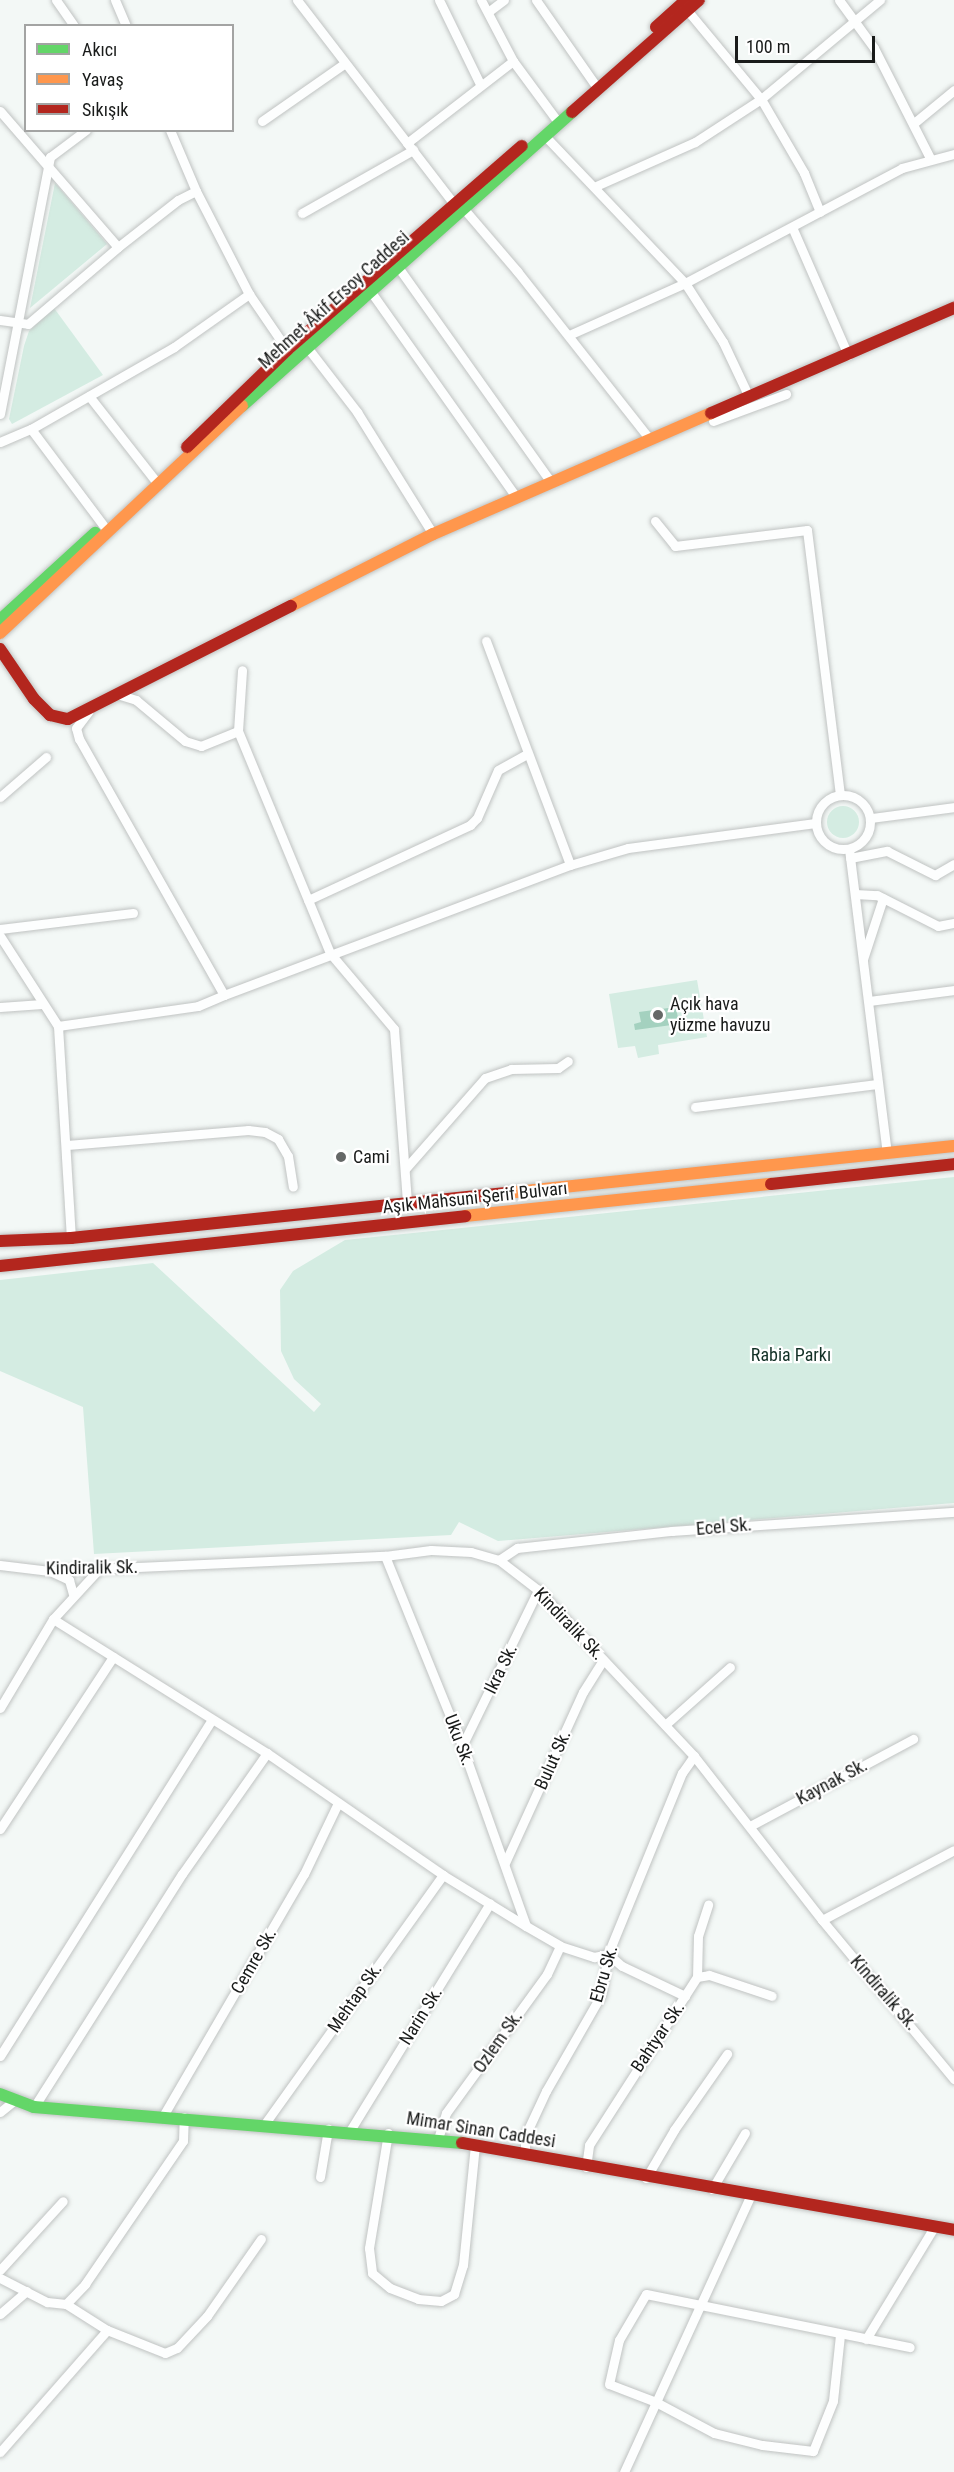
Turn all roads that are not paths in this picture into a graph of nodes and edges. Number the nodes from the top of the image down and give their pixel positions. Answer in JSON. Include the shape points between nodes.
{"nodes":[{"id":1,"x":56,"y":0,"type":"edge"},
{"id":2,"x":114,"y":0,"type":"edge"},
{"id":3,"x":297,"y":0,"type":"edge"},
{"id":4,"x":439,"y":0,"type":"edge"},
{"id":5,"x":482,"y":0,"type":"edge"},
{"id":6,"x":504,"y":0,"type":"edge"},
{"id":7,"x":536,"y":0,"type":"edge"},
{"id":8,"x":699,"y":0,"type":"edge"},
{"id":9,"x":839,"y":0,"type":"edge"},
{"id":10,"x":880,"y":0,"type":"edge"},
{"id":11,"x":684,"y":3,"type":"edge"},
{"id":12,"x":488,"y":12,"type":"junction"},
{"id":13,"x":856,"y":22,"type":"junction"},
{"id":14,"x":73,"y":24,"type":"edge"},
{"id":15,"x":125,"y":24,"type":"edge"},
{"id":16,"x":513,"y":61,"type":"junction"},
{"id":17,"x":345,"y":63,"type":"junction"},
{"id":18,"x":594,"y":82,"type":"junction"},
{"id":19,"x":480,"y":84,"type":"junction"},
{"id":20,"x":954,"y":90,"type":"edge"},
{"id":21,"x":762,"y":99,"type":"junction"},
{"id":22,"x":0,"y":111,"type":"edge"},
{"id":23,"x":555,"y":118,"type":"junction"},
{"id":24,"x":262,"y":121,"type":"dead end"},
{"id":25,"x":915,"y":123,"type":"junction"},
{"id":26,"x":83,"y":132,"type":"edge"},
{"id":27,"x":171,"y":132,"type":"edge"},
{"id":28,"x":545,"y":136,"type":"junction"},
{"id":29,"x":410,"y":146,"type":"junction"},
{"id":30,"x":954,"y":154,"type":"edge"},
{"id":31,"x":930,"y":158,"type":"junction"},
{"id":32,"x":49,"y":166,"type":"junction"},
{"id":33,"x":596,"y":186,"type":"junction"},
{"id":34,"x":196,"y":191,"type":"junction"},
{"id":35,"x":460,"y":207,"type":"junction"},
{"id":36,"x":820,"y":212,"type":"junction"},
{"id":37,"x":302,"y":213,"type":"dead end"},
{"id":38,"x":792,"y":227,"type":"junction"},
{"id":39,"x":118,"y":247,"type":"junction"},
{"id":40,"x":398,"y":267,"type":"junction"},
{"id":41,"x":685,"y":283,"type":"junction"},
{"id":42,"x":371,"y":292,"type":"junction"},
{"id":43,"x":249,"y":294,"type":"junction"},
{"id":44,"x":954,"y":308,"type":"edge"},
{"id":45,"x":0,"y":320,"type":"edge"},
{"id":46,"x":18,"y":323,"type":"junction"},
{"id":47,"x":569,"y":335,"type":"junction"},
{"id":48,"x":306,"y":347,"type":"junction"},
{"id":49,"x":290,"y":354,"type":"junction"},
{"id":50,"x":848,"y":355,"type":"junction"},
{"id":51,"x":786,"y":394,"type":"dead end"},
{"id":52,"x":748,"y":395,"type":"junction"},
{"id":53,"x":89,"y":396,"type":"junction"},
{"id":54,"x":0,"y":414,"type":"edge"},
{"id":55,"x":713,"y":421,"type":"dead end"},
{"id":56,"x":31,"y":429,"type":"junction"},
{"id":57,"x":649,"y":438,"type":"junction"},
{"id":58,"x":0,"y":442,"type":"edge"},
{"id":59,"x":154,"y":479,"type":"junction"},
{"id":60,"x":551,"y":482,"type":"junction"},
{"id":61,"x":516,"y":497,"type":"junction"},
{"id":62,"x":656,"y":521,"type":"dead end"},
{"id":63,"x":103,"y":525,"type":"junction"},
{"id":64,"x":433,"y":534,"type":"junction"},
{"id":65,"x":0,"y":620,"type":"edge"},
{"id":66,"x":0,"y":633,"type":"edge"},
{"id":67,"x":486,"y":641,"type":"dead end"},
{"id":68,"x":0,"y":649,"type":"edge"},
{"id":69,"x":243,"y":670,"type":"dead end"},
{"id":70,"x":120,"y":695,"type":"junction"},
{"id":71,"x":89,"y":711,"type":"junction"},
{"id":72,"x":238,"y":731,"type":"junction"},
{"id":73,"x":525,"y":755,"type":"junction"},
{"id":74,"x":46,"y":757,"type":"dead end"},
{"id":75,"x":840,"y":794,"type":"junction"},
{"id":76,"x":0,"y":797,"type":"edge"},
{"id":77,"x":954,"y":807,"type":"edge"},
{"id":78,"x":871,"y":818,"type":"junction"},
{"id":79,"x":815,"y":823,"type":"junction"},
{"id":80,"x":850,"y":854,"type":"junction"},
{"id":81,"x":954,"y":864,"type":"edge"},
{"id":82,"x":570,"y":865,"type":"junction"},
{"id":83,"x":855,"y":894,"type":"junction"},
{"id":84,"x":883,"y":898,"type":"junction"},
{"id":85,"x":308,"y":900,"type":"junction"},
{"id":86,"x":133,"y":913,"type":"dead end"},
{"id":87,"x":954,"y":923,"type":"edge"},
{"id":88,"x":0,"y":929,"type":"edge"},
{"id":89,"x":0,"y":936,"type":"edge"},
{"id":90,"x":330,"y":953,"type":"junction"},
{"id":91,"x":864,"y":959,"type":"junction"},
{"id":92,"x":954,"y":990,"type":"edge"},
{"id":93,"x":224,"y":995,"type":"junction"},
{"id":94,"x":869,"y":1001,"type":"junction"},
{"id":95,"x":42,"y":1004,"type":"junction"},
{"id":96,"x":0,"y":1006,"type":"edge"},
{"id":97,"x":58,"y":1026,"type":"junction"},
{"id":98,"x":568,"y":1061,"type":"dead end"},
{"id":99,"x":877,"y":1084,"type":"junction"},
{"id":100,"x":695,"y":1107,"type":"dead end"},
{"id":101,"x":67,"y":1145,"type":"junction"},
{"id":102,"x":954,"y":1146,"type":"edge"},
{"id":103,"x":887,"y":1153,"type":"junction"},
{"id":104,"x":954,"y":1164,"type":"edge"},
{"id":105,"x":405,"y":1168,"type":"junction"},
{"id":106,"x":293,"y":1187,"type":"dead end"},
{"id":107,"x":407,"y":1202,"type":"junction"},
{"id":108,"x":71,"y":1238,"type":"junction"},
{"id":109,"x":0,"y":1241,"type":"edge"},
{"id":110,"x":0,"y":1266,"type":"edge"},
{"id":111,"x":954,"y":1512,"type":"edge"},
{"id":112,"x":384,"y":1556,"type":"junction"},
{"id":113,"x":499,"y":1560,"type":"junction"},
{"id":114,"x":0,"y":1565,"type":"edge"},
{"id":115,"x":99,"y":1569,"type":"junction"},
{"id":116,"x":50,"y":1571,"type":"junction"},
{"id":117,"x":538,"y":1590,"type":"junction"},
{"id":118,"x":73,"y":1594,"type":"junction"},
{"id":119,"x":53,"y":1619,"type":"junction"},
{"id":120,"x":113,"y":1657,"type":"junction"},
{"id":121,"x":603,"y":1660,"type":"junction"},
{"id":122,"x":730,"y":1667,"type":"dead end"},
{"id":123,"x":0,"y":1708,"type":"edge"},
{"id":124,"x":212,"y":1720,"type":"junction"},
{"id":125,"x":665,"y":1725,"type":"junction"},
{"id":126,"x":913,"y":1739,"type":"dead end"},
{"id":127,"x":462,"y":1746,"type":"junction"},
{"id":128,"x":267,"y":1753,"type":"junction"},
{"id":129,"x":694,"y":1756,"type":"junction"},
{"id":130,"x":338,"y":1803,"type":"junction"},
{"id":131,"x":750,"y":1826,"type":"junction"},
{"id":132,"x":0,"y":1829,"type":"edge"},
{"id":133,"x":954,"y":1850,"type":"edge"},
{"id":134,"x":505,"y":1863,"type":"junction"},
{"id":135,"x":443,"y":1875,"type":"junction"},
{"id":136,"x":490,"y":1903,"type":"junction"},
{"id":137,"x":708,"y":1905,"type":"dead end"},
{"id":138,"x":822,"y":1920,"type":"junction"},
{"id":139,"x":526,"y":1926,"type":"junction"},
{"id":140,"x":561,"y":1946,"type":"junction"},
{"id":141,"x":608,"y":1954,"type":"junction"},
{"id":142,"x":697,"y":1977,"type":"junction"},
{"id":143,"x":685,"y":1996,"type":"junction"},
{"id":144,"x":772,"y":1996,"type":"dead end"},
{"id":145,"x":727,"y":2054,"type":"dead end"},
{"id":146,"x":0,"y":2056,"type":"edge"},
{"id":147,"x":954,"y":2079,"type":"edge"},
{"id":148,"x":0,"y":2094,"type":"edge"},
{"id":149,"x":15,"y":2100,"type":"junction"},
{"id":150,"x":34,"y":2107,"type":"junction"},
{"id":151,"x":0,"y":2112,"type":"edge"},
{"id":152,"x":163,"y":2116,"type":"junction"},
{"id":153,"x":184,"y":2117,"type":"junction"},
{"id":154,"x":266,"y":2122,"type":"junction"},
{"id":155,"x":328,"y":2129,"type":"junction"},
{"id":156,"x":351,"y":2129,"type":"junction"},
{"id":157,"x":388,"y":2133,"type":"junction"},
{"id":158,"x":745,"y":2133,"type":"dead end"},
{"id":159,"x":438,"y":2139,"type":"junction"},
{"id":160,"x":475,"y":2145,"type":"junction"},
{"id":161,"x":525,"y":2155,"type":"junction"},
{"id":162,"x":586,"y":2167,"type":"junction"},
{"id":163,"x":320,"y":2177,"type":"dead end"},
{"id":164,"x":646,"y":2178,"type":"junction"},
{"id":165,"x":712,"y":2189,"type":"junction"},
{"id":166,"x":750,"y":2197,"type":"junction"},
{"id":167,"x":63,"y":2201,"type":"dead end"},
{"id":168,"x":934,"y":2227,"type":"junction"},
{"id":169,"x":954,"y":2230,"type":"edge"},
{"id":170,"x":261,"y":2239,"type":"dead end"},
{"id":171,"x":0,"y":2270,"type":"edge"},
{"id":172,"x":0,"y":2278,"type":"edge"},
{"id":173,"x":26,"y":2291,"type":"junction"},
{"id":174,"x":66,"y":2304,"type":"junction"},
{"id":175,"x":701,"y":2304,"type":"junction"},
{"id":176,"x":0,"y":2314,"type":"edge"},
{"id":177,"x":107,"y":2330,"type":"junction"},
{"id":178,"x":840,"y":2335,"type":"junction"},
{"id":179,"x":866,"y":2339,"type":"junction"},
{"id":180,"x":910,"y":2347,"type":"dead end"},
{"id":181,"x":656,"y":2402,"type":"junction"},
{"id":182,"x":0,"y":2452,"type":"edge"},
{"id":183,"x":624,"y":2472,"type":"edge"}],
"edges":[{"from":1,"to":14,"type":"street"},
{"from":2,"to":15,"type":"street"},
{"from":3,"to":17,"type":"street"},
{"from":4,"to":19,"type":"street"},
{"from":5,"to":12,"type":"street"},
{"from":6,"to":12,"type":"street"},
{"from":7,"to":18,"type":"street"},
{"from":8,"to":11,"type":"main road","name":"Mehmet Âkif Ersoy Caddesi"},
{"from":9,"to":13,"type":"street"},
{"from":10,"to":13,"type":"street"},
{"from":11,"to":18,"type":"main road","name":"Mehmet Âkif Ersoy Caddesi"},
{"from":11,"to":21,"type":"street"},
{"from":11,"to":28,"type":"main road","name":"Mehmet Âkif Ersoy Caddesi"},
{"from":12,"to":16,"type":"street"},
{"from":13,"to":21,"type":"street"},
{"from":13,"to":25,"type":"street"},
{"from":16,"to":19,"type":"street"},
{"from":16,"to":23,"type":"street"},
{"from":17,"to":24,"type":"street"},
{"from":17,"to":29,"type":"street"},
{"from":18,"to":23,"type":"main road","name":"Mehmet Âkif Ersoy Caddesi"},
{"from":19,"to":29,"type":"street"},
{"from":20,"to":25,"type":"street"},
{"from":21,"to":33,"type":"street","via":[[695,142]]},
{"from":21,"to":36,"type":"street","via":[[804,173]]},
{"from":22,"to":32,"type":"street"},
{"from":23,"to":35,"type":"main road","name":"Mehmet Âkif Ersoy Caddesi"},
{"from":25,"to":31,"type":"street"},
{"from":26,"to":32,"type":"street","via":[[51,157]]},
{"from":27,"to":34,"type":"street"},
{"from":28,"to":33,"type":"street"},
{"from":28,"to":35,"type":"main road","name":"Mehmet Âkif Ersoy Caddesi"},
{"from":29,"to":35,"type":"street"},
{"from":29,"to":37,"type":"street"},
{"from":30,"to":31,"type":"street"},
{"from":31,"to":36,"type":"street","via":[[902,168]]},
{"from":32,"to":39,"type":"street"},
{"from":32,"to":46,"type":"street"},
{"from":33,"to":41,"type":"street"},
{"from":34,"to":39,"type":"street","via":[[178,200]]},
{"from":34,"to":43,"type":"street"},
{"from":35,"to":40,"type":"main road","name":"Mehmet Âkif Ersoy Caddesi"},
{"from":35,"to":47,"type":"street"},
{"from":35,"to":49,"type":"main road","name":"Mehmet Âkif Ersoy Caddesi"},
{"from":36,"to":38,"type":"street"},
{"from":38,"to":41,"type":"street"},
{"from":38,"to":50,"type":"street"},
{"from":39,"to":46,"type":"street","via":[[28,324]]},
{"from":40,"to":42,"type":"main road","name":"Mehmet Âkif Ersoy Caddesi"},
{"from":40,"to":60,"type":"street"},
{"from":41,"to":47,"type":"street"},
{"from":41,"to":52,"type":"street","via":[[723,342]]},
{"from":42,"to":48,"type":"main road","name":"Mehmet Âkif Ersoy Caddesi"},
{"from":42,"to":61,"type":"street"},
{"from":43,"to":49,"type":"street"},
{"from":43,"to":53,"type":"street","via":[[174,347]]},
{"from":44,"to":50,"type":"main road"},
{"from":45,"to":46,"type":"street"},
{"from":46,"to":54,"type":"street"},
{"from":47,"to":57,"type":"street"},
{"from":48,"to":49,"type":"main road","name":"Mehmet Âkif Ersoy Caddesi"},
{"from":48,"to":64,"type":"street","via":[[357,412]]},
{"from":49,"to":59,"type":"main road","name":"Mehmet Âkif Ersoy Caddesi"},
{"from":49,"to":66,"type":"main road","name":"Mehmet Âkif Ersoy Caddesi"},
{"from":50,"to":52,"type":"main road"},
{"from":51,"to":55,"type":"street"},
{"from":52,"to":57,"type":"main road"},
{"from":53,"to":56,"type":"street"},
{"from":53,"to":59,"type":"street"},
{"from":56,"to":58,"type":"street"},
{"from":56,"to":63,"type":"street"},
{"from":57,"to":60,"type":"main road"},
{"from":59,"to":63,"type":"main road","name":"Mehmet Âkif Ersoy Caddesi"},
{"from":60,"to":61,"type":"main road"},
{"from":61,"to":64,"type":"main road"},
{"from":62,"to":75,"type":"street","via":[[675,546],[807,530]]},
{"from":63,"to":65,"type":"main road","name":"Mehmet Âkif Ersoy Caddesi"},
{"from":64,"to":70,"type":"main road"},
{"from":67,"to":73,"type":"street"},
{"from":68,"to":71,"type":"main road","via":[[50,715],[68,719]]},
{"from":69,"to":72,"type":"street"},
{"from":70,"to":71,"type":"main road"},
{"from":70,"to":72,"type":"street","via":[[136,700],[194,746]]},
{"from":71,"to":93,"type":"street","via":[[76,728],[79,739]]},
{"from":72,"to":85,"type":"street"},
{"from":73,"to":82,"type":"street"},
{"from":73,"to":85,"type":"street","via":[[498,770],[477,818],[470,825]]},
{"from":74,"to":76,"type":"street"},
{"from":75,"to":78,"type":"street","via":[[858,799]]},
{"from":75,"to":79,"type":"street","via":[[822,804]]},
{"from":77,"to":78,"type":"street"},
{"from":78,"to":80,"type":"street","via":[[866,838]]},
{"from":79,"to":80,"type":"street","via":[[825,842]]},
{"from":79,"to":82,"type":"street","via":[[628,848]]},
{"from":80,"to":81,"type":"street","via":[[887,851],[935,875]]},
{"from":80,"to":83,"type":"street"},
{"from":82,"to":90,"type":"street"},
{"from":83,"to":84,"type":"street"},
{"from":83,"to":91,"type":"street"},
{"from":84,"to":87,"type":"street","via":[[938,926]]},
{"from":84,"to":91,"type":"street","via":[[874,914],[872,941]]},
{"from":85,"to":90,"type":"street"},
{"from":86,"to":88,"type":"street"},
{"from":89,"to":95,"type":"street"},
{"from":90,"to":93,"type":"street"},
{"from":90,"to":105,"type":"street","via":[[394,1029]]},
{"from":91,"to":94,"type":"street"},
{"from":92,"to":94,"type":"street"},
{"from":93,"to":97,"type":"street","via":[[198,1006]]},
{"from":94,"to":99,"type":"street"},
{"from":95,"to":96,"type":"street"},
{"from":95,"to":97,"type":"street"},
{"from":97,"to":101,"type":"street"},
{"from":98,"to":105,"type":"street","via":[[558,1068],[511,1069],[485,1078]]},
{"from":99,"to":100,"type":"street"},
{"from":99,"to":103,"type":"street"},
{"from":101,"to":106,"type":"street","via":[[248,1130],[265,1132],[278,1139],[288,1156]]},
{"from":101,"to":108,"type":"street"},
{"from":102,"to":103,"type":"main road","name":"Aşık Mahsuni Şerif Bulvarı"},
{"from":103,"to":107,"type":"main road","name":"Aşık Mahsuni Şerif Bulvarı"},
{"from":104,"to":110,"type":"main road","name":"Aşık Mahsuni Şerif Bulvarı"},
{"from":105,"to":107,"type":"street"},
{"from":107,"to":108,"type":"main road","name":"Aşık Mahsuni Şerif Bulvarı"},
{"from":108,"to":109,"type":"main road","name":"Aşık Mahsuni Şerif Bulvarı"},
{"from":111,"to":113,"type":"street","name":"Ecel Sk.","via":[[672,1531],[517,1548]]},
{"from":112,"to":113,"type":"street","name":"Kindiralik Sk.","via":[[431,1550],[471,1552]]},
{"from":112,"to":115,"type":"street","name":"Kindiralik Sk."},
{"from":112,"to":127,"type":"street","name":"Uku Sk."},
{"from":113,"to":117,"type":"street","name":"Kindiralik Sk."},
{"from":114,"to":116,"type":"street","name":"Kindiralik Sk."},
{"from":115,"to":116,"type":"street","name":"Kindiralik Sk."},
{"from":115,"to":118,"type":"street"},
{"from":116,"to":118,"type":"street","via":[[69,1580]]},
{"from":117,"to":121,"type":"street","name":"Kindiralik Sk."},
{"from":117,"to":127,"type":"street","name":"Ikra Sk."},
{"from":118,"to":119,"type":"street"},
{"from":119,"to":120,"type":"street"},
{"from":119,"to":123,"type":"street"},
{"from":120,"to":124,"type":"street"},
{"from":120,"to":132,"type":"street"},
{"from":121,"to":125,"type":"street","name":"Kindiralik Sk."},
{"from":121,"to":134,"type":"street","name":"Bulut Sk.","via":[[583,1692]]},
{"from":122,"to":125,"type":"street"},
{"from":124,"to":128,"type":"street"},
{"from":124,"to":146,"type":"street"},
{"from":125,"to":129,"type":"street","name":"Kindiralik Sk."},
{"from":126,"to":131,"type":"street","name":"Kaynak Sk."},
{"from":127,"to":134,"type":"street","name":"Uku Sk."},
{"from":128,"to":130,"type":"street"},
{"from":128,"to":150,"type":"street","via":[[182,1874]]},
{"from":129,"to":131,"type":"street","name":"Kindiralik Sk."},
{"from":129,"to":141,"type":"street","name":"Ebru Sk.","via":[[682,1773]]},
{"from":130,"to":135,"type":"street"},
{"from":130,"to":152,"type":"street","name":"Cemre Sk.","via":[[304,1874]]},
{"from":131,"to":138,"type":"street","name":"Kindiralik Sk."},
{"from":133,"to":138,"type":"street"},
{"from":134,"to":139,"type":"street","name":"Uku Sk."},
{"from":135,"to":136,"type":"street"},
{"from":135,"to":154,"type":"street","name":"Mehtap Sk."},
{"from":136,"to":139,"type":"street"},
{"from":136,"to":156,"type":"street","name":"Narin Sk."},
{"from":137,"to":142,"type":"street","via":[[698,1936]]},
{"from":138,"to":147,"type":"street","name":"Kindiralik Sk."},
{"from":139,"to":140,"type":"street"},
{"from":140,"to":141,"type":"street","via":[[594,1957]]},
{"from":140,"to":159,"type":"street","name":"Ozlem Sk.","via":[[547,1974],[446,2113]]},
{"from":141,"to":143,"type":"street","via":[[622,1966]]},
{"from":141,"to":161,"type":"street","name":"Ebru Sk.","via":[[601,1995],[546,2091],[525,2136]]},
{"from":142,"to":143,"type":"street","name":"Bahtyar Sk."},
{"from":142,"to":144,"type":"street","via":[[709,1975]]},
{"from":143,"to":162,"type":"street","name":"Bahtyar Sk.","via":[[589,2145]]},
{"from":145,"to":164,"type":"street"},
{"from":148,"to":149,"type":"main road","name":"Mimar Sinan Caddesi"},
{"from":149,"to":150,"type":"main road","name":"Mimar Sinan Caddesi"},
{"from":149,"to":151,"type":"street"},
{"from":150,"to":152,"type":"main road","name":"Mimar Sinan Caddesi"},
{"from":152,"to":153,"type":"main road","name":"Mimar Sinan Caddesi"},
{"from":153,"to":154,"type":"main road","name":"Mimar Sinan Caddesi"},
{"from":153,"to":174,"type":"street","via":[[183,2141],[85,2284]]},
{"from":154,"to":155,"type":"main road","name":"Mimar Sinan Caddesi"},
{"from":155,"to":156,"type":"main road","name":"Mimar Sinan Caddesi"},
{"from":155,"to":163,"type":"street"},
{"from":156,"to":157,"type":"main road","name":"Mimar Sinan Caddesi"},
{"from":157,"to":159,"type":"main road","name":"Mimar Sinan Caddesi"},
{"from":157,"to":160,"type":"street","via":[[369,2248],[372,2273],[390,2288],[418,2299],[441,2301],[454,2294],[463,2265]]},
{"from":158,"to":165,"type":"street"},
{"from":159,"to":160,"type":"main road","name":"Mimar Sinan Caddesi"},
{"from":160,"to":161,"type":"main road","name":"Mimar Sinan Caddesi"},
{"from":161,"to":162,"type":"main road","name":"Mimar Sinan Caddesi"},
{"from":162,"to":164,"type":"main road","name":"Mimar Sinan Caddesi"},
{"from":164,"to":165,"type":"main road","name":"Mimar Sinan Caddesi"},
{"from":165,"to":166,"type":"main road","name":"Mimar Sinan Caddesi"},
{"from":166,"to":168,"type":"main road","name":"Mimar Sinan Caddesi"},
{"from":166,"to":175,"type":"street"},
{"from":167,"to":171,"type":"street"},
{"from":168,"to":169,"type":"main road","name":"Mimar Sinan Caddesi"},
{"from":168,"to":179,"type":"street"},
{"from":170,"to":177,"type":"street","via":[[207,2316],[177,2348],[165,2353],[153,2351]]},
{"from":172,"to":173,"type":"street"},
{"from":173,"to":174,"type":"street","via":[[47,2302]]},
{"from":173,"to":176,"type":"street"},
{"from":174,"to":177,"type":"street"},
{"from":175,"to":178,"type":"street"},
{"from":175,"to":181,"type":"street"},
{"from":175,"to":181,"type":"street","via":[[646,2294],[619,2340],[609,2384]]},
{"from":177,"to":182,"type":"street"},
{"from":178,"to":179,"type":"street"},
{"from":178,"to":181,"type":"street","via":[[833,2401],[813,2451],[762,2445],[714,2433]]},
{"from":179,"to":180,"type":"street"},
{"from":181,"to":183,"type":"street"}]}
